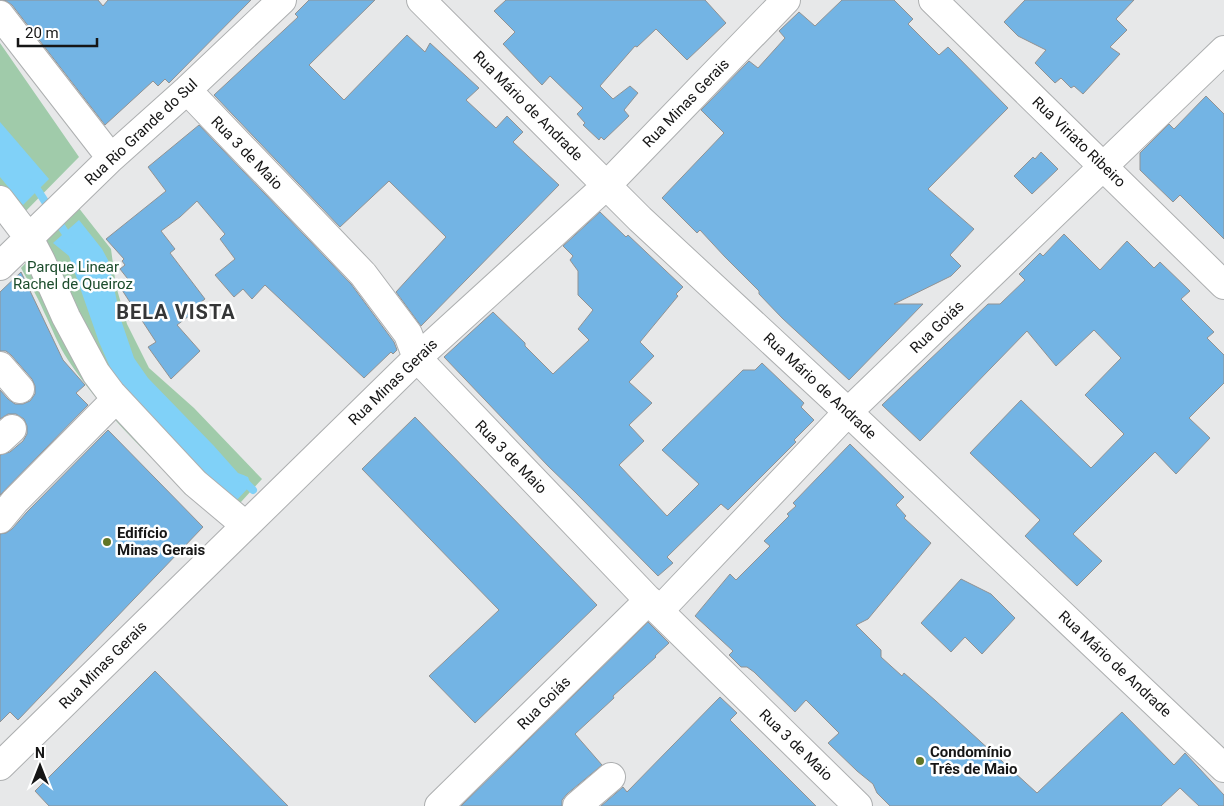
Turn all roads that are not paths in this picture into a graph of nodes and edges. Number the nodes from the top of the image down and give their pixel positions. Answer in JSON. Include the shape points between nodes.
{"nodes":[{"id":1,"x":282,"y":0,"type":"edge"},
{"id":2,"x":421,"y":0,"type":"edge"},
{"id":3,"x":786,"y":0,"type":"edge"},
{"id":4,"x":934,"y":0,"type":"edge"},
{"id":5,"x":0,"y":15,"type":"edge"},
{"id":6,"x":1224,"y":50,"type":"edge"},
{"id":7,"x":187,"y":90,"type":"junction"},
{"id":8,"x":111,"y":158,"type":"junction"},
{"id":9,"x":1104,"y":167,"type":"junction"},
{"id":10,"x":607,"y":185,"type":"junction"},
{"id":11,"x":0,"y":200,"type":"edge"},
{"id":12,"x":30,"y":237,"type":"junction"},
{"id":13,"x":0,"y":266,"type":"edge"},
{"id":14,"x":1224,"y":285,"type":"edge"},
{"id":15,"x":417,"y":358,"type":"junction"},
{"id":16,"x":0,"y":366,"type":"edge"},
{"id":17,"x":20,"y":389,"type":"dead end"},
{"id":18,"x":116,"y":399,"type":"junction"},
{"id":19,"x":848,"y":412,"type":"junction"},
{"id":20,"x":0,"y":520,"type":"edge"},
{"id":21,"x":245,"y":525,"type":"junction"},
{"id":22,"x":654,"y":606,"type":"junction"},
{"id":23,"x":0,"y":766,"type":"edge"},
{"id":24,"x":1224,"y":768,"type":"edge"},
{"id":25,"x":610,"y":777,"type":"dead end"},
{"id":26,"x":443,"y":804,"type":"edge"},
{"id":27,"x":577,"y":806,"type":"edge"},
{"id":28,"x":858,"y":806,"type":"edge"}],
"edges":[{"from":1,"to":7,"type":"street","name":"Rua Rio Grande do Sul"},
{"from":2,"to":10,"type":"street","name":"Rua Mário de Andrade"},
{"from":3,"to":10,"type":"street","name":"Rua Minas Gerais"},
{"from":4,"to":9,"type":"street","name":"Rua Viriato Ribeiro"},
{"from":5,"to":8,"type":"street"},
{"from":6,"to":9,"type":"street","name":"Rua Goiás"},
{"from":7,"to":8,"type":"street","name":"Rua Rio Grande do Sul"},
{"from":7,"to":15,"type":"street","name":"Rua 3 de Maio","via":[[363,274],[408,334]]},
{"from":8,"to":12,"type":"street","name":"Rua Rio Grande do Sul"},
{"from":9,"to":14,"type":"street","name":"Rua Viriato Ribeiro"},
{"from":9,"to":19,"type":"street","name":"Rua Goiás"},
{"from":10,"to":15,"type":"street","name":"Rua Minas Gerais"},
{"from":10,"to":19,"type":"street","name":"Rua Mário de Andrade"},
{"from":11,"to":12,"type":"street"},
{"from":12,"to":13,"type":"street","name":"Rua Rio Grande do Sul"},
{"from":12,"to":18,"type":"street","via":[[66,317],[96,373]]},
{"from":15,"to":21,"type":"street","name":"Rua Minas Gerais"},
{"from":15,"to":22,"type":"street","name":"Rua 3 de Maio"},
{"from":16,"to":17,"type":"street"},
{"from":18,"to":20,"type":"street"},
{"from":18,"to":21,"type":"street","via":[[195,483]]},
{"from":19,"to":22,"type":"street","name":"Rua Goiás"},
{"from":19,"to":24,"type":"street","name":"Rua Mário de Andrade"},
{"from":21,"to":23,"type":"street","name":"Rua Minas Gerais"},
{"from":22,"to":26,"type":"street","name":"Rua Goiás"},
{"from":22,"to":28,"type":"street","name":"Rua 3 de Maio"},
{"from":25,"to":27,"type":"street"}]}
